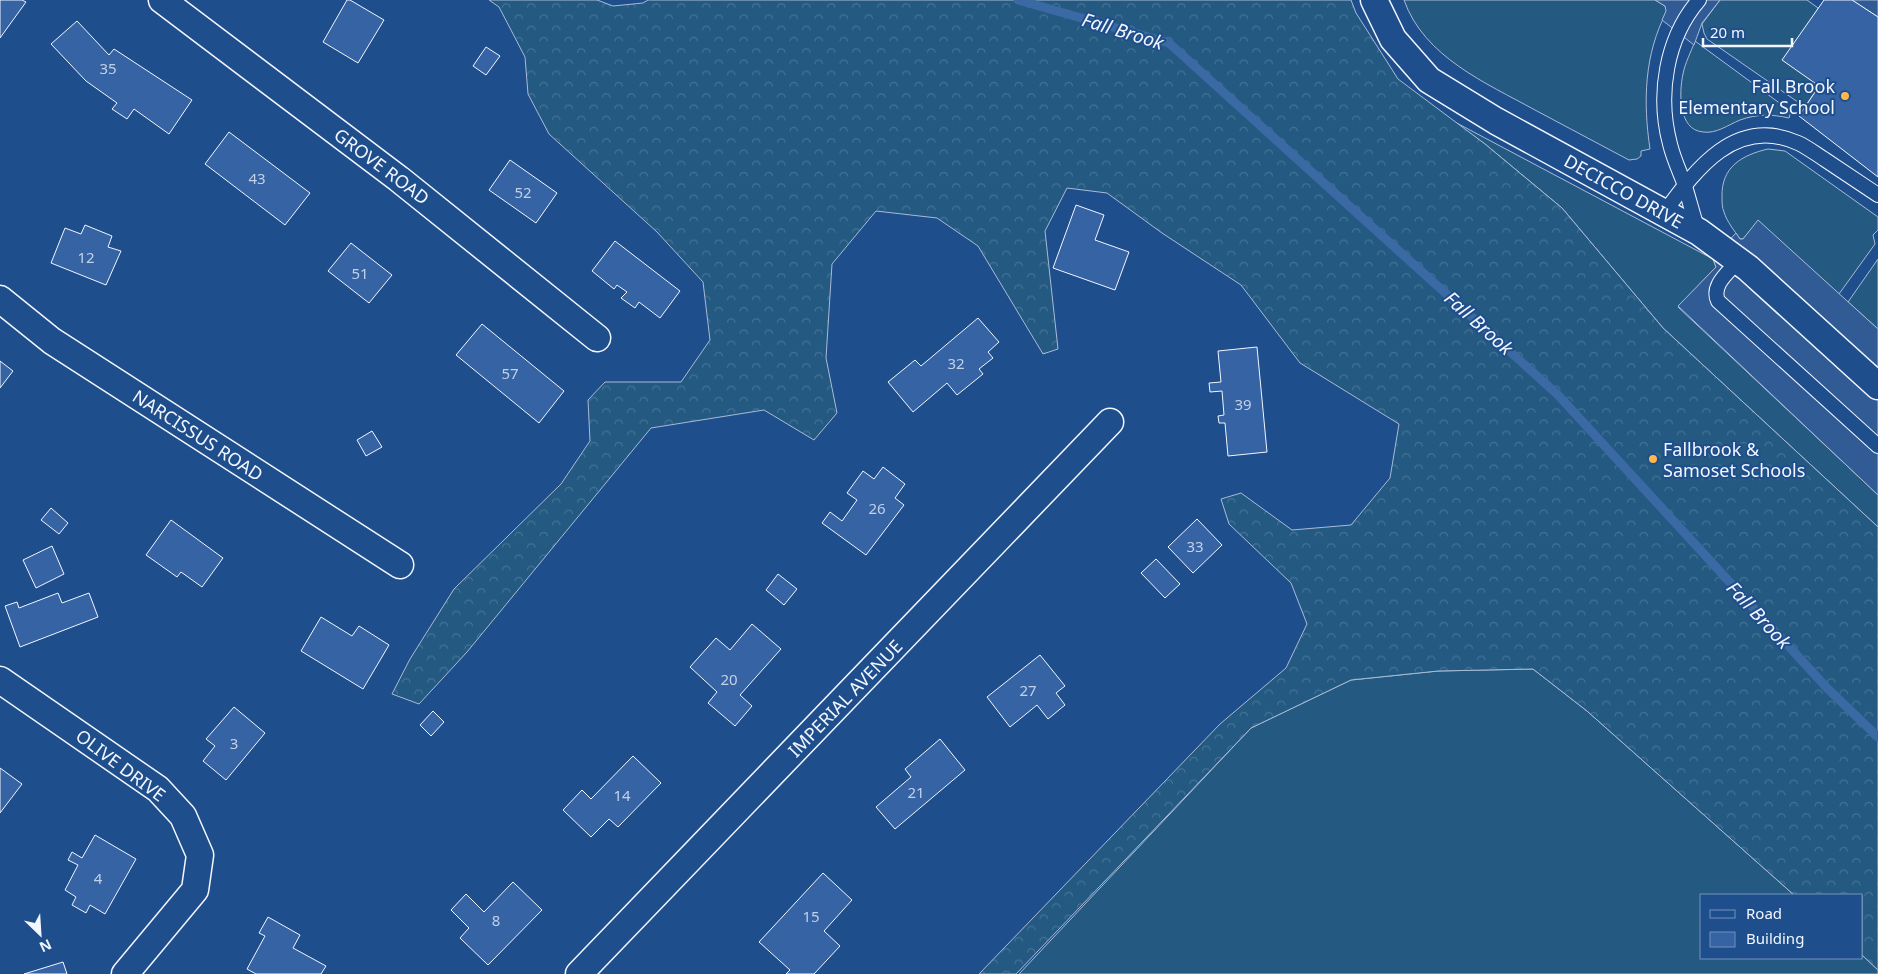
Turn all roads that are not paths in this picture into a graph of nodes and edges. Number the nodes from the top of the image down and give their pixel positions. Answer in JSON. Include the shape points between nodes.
{"nodes":[{"id":1,"x":162,"y":0,"type":"edge"},
{"id":2,"x":1374,"y":0,"type":"edge"},
{"id":3,"x":1699,"y":0,"type":"edge"},
{"id":4,"x":1684,"y":185,"type":"junction"},
{"id":5,"x":1878,"y":195,"type":"edge"},
{"id":6,"x":1664,"y":214,"type":"junction"},
{"id":7,"x":1698,"y":232,"type":"junction"},
{"id":8,"x":1738,"y":261,"type":"junction"},
{"id":9,"x":0,"y":299,"type":"edge"},
{"id":10,"x":598,"y":338,"type":"dead end"},
{"id":11,"x":1878,"y":386,"type":"edge"},
{"id":12,"x":1110,"y":422,"type":"dead end"},
{"id":13,"x":1878,"y":446,"type":"edge"},
{"id":14,"x":400,"y":564,"type":"dead end"},
{"id":15,"x":0,"y":680,"type":"edge"},
{"id":16,"x":125,"y":974,"type":"edge"},
{"id":17,"x":579,"y":974,"type":"edge"}],
"edges":[{"from":1,"to":10,"type":"street","name":"GROVE ROAD","via":[[399,179]]},
{"from":2,"to":6,"type":"street","name":"DECICCO DRIVE","via":[[1393,39],[1429,80]]},
{"from":3,"to":4,"type":"lane","via":[[1675,38],[1666,73],[1665,116],[1670,144]]},
{"from":4,"to":5,"type":"lane","via":[[1721,149],[1757,134],[1777,135],[1799,143]]},
{"from":4,"to":6,"type":"lane"},
{"from":4,"to":7,"type":"lane"},
{"from":6,"to":7,"type":"street","name":"DECICCO DRIVE"},
{"from":7,"to":8,"type":"street","name":"DECICCO DRIVE"},
{"from":8,"to":11,"type":"street","name":"DECICCO DRIVE"},
{"from":8,"to":13,"type":"lane","via":[[1718,285],[1715,291],[1718,301]]},
{"from":9,"to":14,"type":"street","name":"NARCISSUS ROAD","via":[[52,341]]},
{"from":12,"to":17,"type":"street","name":"IMPERIAL AVENUE"},
{"from":15,"to":16,"type":"street","name":"OLIVE DRIVE","via":[[158,789],[183,816],[200,855],[196,890]]}]}
